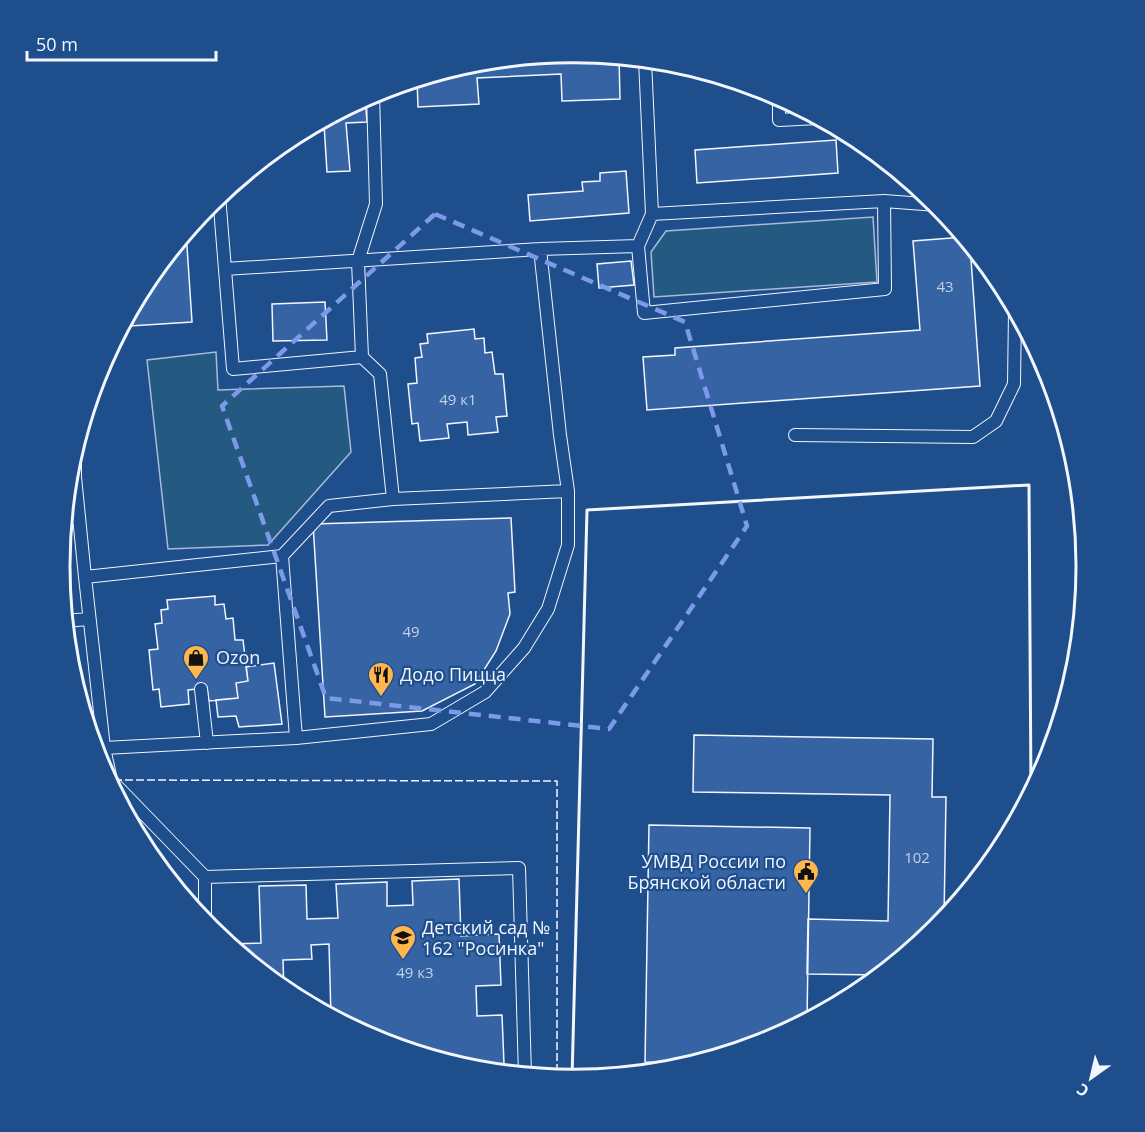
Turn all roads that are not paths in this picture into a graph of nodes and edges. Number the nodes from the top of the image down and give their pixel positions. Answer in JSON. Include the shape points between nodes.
{"nodes":[{"id":1,"x":645,"y":68,"type":"edge"},
{"id":2,"x":373,"y":104,"type":"edge"},
{"id":3,"x":779,"y":108,"type":"edge"},
{"id":4,"x":802,"y":119,"type":"edge"},
{"id":5,"x":884,"y":201,"type":"junction"},
{"id":6,"x":921,"y":204,"type":"edge"},
{"id":7,"x":220,"y":207,"type":"edge"},
{"id":8,"x":652,"y":214,"type":"junction"},
{"id":9,"x":638,"y":246,"type":"junction"},
{"id":10,"x":540,"y":249,"type":"junction"},
{"id":11,"x":358,"y":261,"type":"junction"},
{"id":12,"x":225,"y":269,"type":"junction"},
{"id":13,"x":1015,"y":327,"type":"edge"},
{"id":14,"x":362,"y":357,"type":"junction"},
{"id":15,"x":795,"y":435,"type":"dead end"},
{"id":16,"x":76,"y":487,"type":"edge"},
{"id":17,"x":568,"y":490,"type":"junction"},
{"id":18,"x":393,"y":499,"type":"junction"},
{"id":19,"x":72,"y":517,"type":"edge"},
{"id":20,"x":79,"y":517,"type":"junction"},
{"id":21,"x":282,"y":556,"type":"junction"},
{"id":22,"x":85,"y":578,"type":"junction"},
{"id":23,"x":89,"y":620,"type":"junction"},
{"id":24,"x":73,"y":621,"type":"edge"},
{"id":25,"x":201,"y":689,"type":"dead end"},
{"id":26,"x":98,"y":732,"type":"edge"},
{"id":27,"x":296,"y":738,"type":"junction"},
{"id":28,"x":207,"y":743,"type":"junction"},
{"id":29,"x":104,"y":748,"type":"edge"},
{"id":30,"x":124,"y":793,"type":"edge"},
{"id":31,"x":205,"y":877,"type":"junction"},
{"id":32,"x":205,"y":909,"type":"edge"},
{"id":33,"x":525,"y":1067,"type":"edge"}],
"edges":[{"from":1,"to":8,"type":"lane"},
{"from":2,"to":11,"type":"lane","via":[[376,204]]},
{"from":3,"to":4,"type":"lane","via":[[779,120]]},
{"from":5,"to":6,"type":"lane"},
{"from":5,"to":8,"type":"lane"},
{"from":5,"to":9,"type":"lane","via":[[885,290],[644,313]]},
{"from":7,"to":12,"type":"lane"},
{"from":8,"to":9,"type":"lane"},
{"from":9,"to":10,"type":"lane"},
{"from":10,"to":11,"type":"lane"},
{"from":10,"to":17,"type":"lane"},
{"from":11,"to":12,"type":"lane"},
{"from":11,"to":14,"type":"lane"},
{"from":12,"to":14,"type":"lane","via":[[233,369]]},
{"from":13,"to":15,"type":"lane","via":[[1014,384],[996,421],[973,437]]},
{"from":14,"to":18,"type":"lane","via":[[380,374]]},
{"from":16,"to":20,"type":"lane"},
{"from":17,"to":18,"type":"lane"},
{"from":17,"to":27,"type":"lane","via":[[568,545],[548,609],[524,648],[485,692],[431,724]]},
{"from":18,"to":21,"type":"lane","via":[[329,506]]},
{"from":19,"to":20,"type":"lane"},
{"from":20,"to":22,"type":"lane"},
{"from":21,"to":22,"type":"lane"},
{"from":21,"to":27,"type":"lane"},
{"from":22,"to":23,"type":"lane"},
{"from":23,"to":24,"type":"lane"},
{"from":23,"to":26,"type":"lane"},
{"from":25,"to":28,"type":"lane"},
{"from":27,"to":28,"type":"lane"},
{"from":28,"to":29,"type":"lane"},
{"from":30,"to":31,"type":"lane"},
{"from":31,"to":32,"type":"lane"},
{"from":31,"to":33,"type":"lane","via":[[519,868]]}]}
